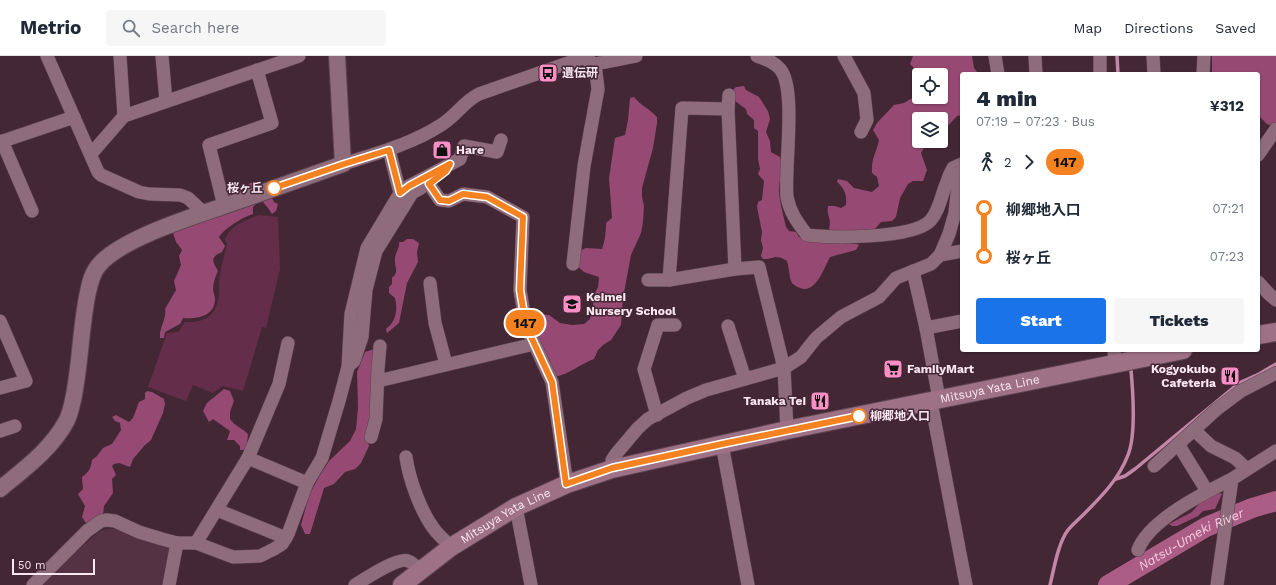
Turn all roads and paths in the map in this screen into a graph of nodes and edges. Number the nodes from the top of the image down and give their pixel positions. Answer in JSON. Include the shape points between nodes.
{"nodes":[{"id":1,"x":47,"y":56,"type":"edge"},
{"id":2,"x":120,"y":56,"type":"edge"},
{"id":3,"x":162,"y":56,"type":"edge"},
{"id":4,"x":299,"y":56,"type":"edge"},
{"id":5,"x":337,"y":56,"type":"edge"},
{"id":6,"x":636,"y":56,"type":"edge"},
{"id":7,"x":757,"y":56,"type":"edge"},
{"id":8,"x":844,"y":56,"type":"edge"},
{"id":9,"x":995,"y":56,"type":"edge"},
{"id":10,"x":1035,"y":56,"type":"edge"},
{"id":11,"x":1100,"y":56,"type":"edge"},
{"id":12,"x":1153,"y":56,"type":"edge"},
{"id":13,"x":1204,"y":56,"type":"edge"},
{"id":14,"x":589,"y":59,"type":"edge"},
{"id":15,"x":257,"y":70,"type":"junction"},
{"id":16,"x":998,"y":72,"type":"edge"},
{"id":17,"x":1036,"y":72,"type":"edge"},
{"id":18,"x":1100,"y":72,"type":"edge"},
{"id":19,"x":1154,"y":72,"type":"edge"},
{"id":20,"x":1203,"y":72,"type":"edge"},
{"id":21,"x":729,"y":95,"type":"dead end"},
{"id":22,"x":166,"y":101,"type":"junction"},
{"id":23,"x":728,"y":110,"type":"junction"},
{"id":24,"x":124,"y":116,"type":"junction"},
{"id":25,"x":74,"y":117,"type":"junction"},
{"id":26,"x":1276,"y":129,"type":"edge"},
{"id":27,"x":861,"y":132,"type":"dead end"},
{"id":28,"x":501,"y":140,"type":"dead end"},
{"id":29,"x":1,"y":142,"type":"edge"},
{"id":30,"x":389,"y":150,"type":"junction"},
{"id":31,"x":1260,"y":152,"type":"edge"},
{"id":32,"x":91,"y":154,"type":"junction"},
{"id":33,"x":344,"y":164,"type":"junction"},
{"id":34,"x":450,"y":164,"type":"junction"},
{"id":35,"x":960,"y":165,"type":"edge"},
{"id":36,"x":960,"y":178,"type":"edge"},
{"id":37,"x":429,"y":184,"type":"junction"},
{"id":38,"x":400,"y":193,"type":"junction"},
{"id":39,"x":224,"y":206,"type":"junction"},
{"id":40,"x":32,"y":211,"type":"dead end"},
{"id":41,"x":204,"y":213,"type":"junction"},
{"id":42,"x":960,"y":250,"type":"edge"},
{"id":43,"x":940,"y":255,"type":"junction"},
{"id":44,"x":573,"y":264,"type":"dead end"},
{"id":45,"x":735,"y":269,"type":"junction"},
{"id":46,"x":913,"y":271,"type":"junction"},
{"id":47,"x":648,"y":280,"type":"dead end"},
{"id":48,"x":669,"y":280,"type":"junction"},
{"id":49,"x":430,"y":283,"type":"dead end"},
{"id":50,"x":1260,"y":284,"type":"edge"},
{"id":51,"x":1276,"y":300,"type":"edge"},
{"id":52,"x":0,"y":321,"type":"edge"},
{"id":53,"x":960,"y":321,"type":"edge"},
{"id":54,"x":675,"y":325,"type":"dead end"},
{"id":55,"x":728,"y":326,"type":"dead end"},
{"id":56,"x":926,"y":328,"type":"junction"},
{"id":57,"x":1276,"y":332,"type":"edge"},
{"id":58,"x":1260,"y":335,"type":"edge"},
{"id":59,"x":288,"y":343,"type":"dead end"},
{"id":60,"x":534,"y":344,"type":"junction"},
{"id":61,"x":380,"y":346,"type":"dead end"},
{"id":62,"x":1163,"y":352,"type":"edge"},
{"id":63,"x":1114,"y":357,"type":"edge"},
{"id":64,"x":446,"y":364,"type":"junction"},
{"id":65,"x":348,"y":367,"type":"junction"},
{"id":66,"x":784,"y":368,"type":"junction"},
{"id":67,"x":1276,"y":373,"type":"edge"},
{"id":68,"x":745,"y":380,"type":"junction"},
{"id":69,"x":378,"y":381,"type":"junction"},
{"id":70,"x":0,"y":388,"type":"edge"},
{"id":71,"x":935,"y":400,"type":"junction"},
{"id":72,"x":657,"y":415,"type":"junction"},
{"id":73,"x":15,"y":426,"type":"dead end"},
{"id":74,"x":787,"y":430,"type":"junction"},
{"id":75,"x":1194,"y":430,"type":"junction"},
{"id":76,"x":0,"y":431,"type":"edge"},
{"id":77,"x":371,"y":437,"type":"dead end"},
{"id":78,"x":722,"y":444,"type":"junction"},
{"id":79,"x":1178,"y":444,"type":"junction"},
{"id":80,"x":1276,"y":451,"type":"edge"},
{"id":81,"x":406,"y":457,"type":"dead end"},
{"id":82,"x":248,"y":458,"type":"junction"},
{"id":83,"x":1154,"y":466,"type":"dead end"},
{"id":84,"x":612,"y":468,"type":"junction"},
{"id":85,"x":1247,"y":470,"type":"junction"},
{"id":86,"x":1232,"y":479,"type":"junction"},
{"id":87,"x":307,"y":483,"type":"junction"},
{"id":88,"x":566,"y":484,"type":"junction"},
{"id":89,"x":0,"y":489,"type":"edge"},
{"id":90,"x":1208,"y":491,"type":"junction"},
{"id":91,"x":516,"y":507,"type":"junction"},
{"id":92,"x":217,"y":510,"type":"junction"},
{"id":93,"x":286,"y":538,"type":"junction"},
{"id":94,"x":177,"y":543,"type":"junction"},
{"id":95,"x":196,"y":543,"type":"junction"},
{"id":96,"x":451,"y":547,"type":"junction"},
{"id":97,"x":1138,"y":550,"type":"dead end"},
{"id":98,"x":420,"y":571,"type":"junction"},
{"id":99,"x":33,"y":585,"type":"edge"},
{"id":100,"x":169,"y":585,"type":"edge"},
{"id":101,"x":355,"y":585,"type":"edge"},
{"id":102,"x":402,"y":585,"type":"edge"},
{"id":103,"x":531,"y":585,"type":"edge"},
{"id":104,"x":748,"y":585,"type":"edge"},
{"id":105,"x":966,"y":585,"type":"edge"},
{"id":106,"x":1217,"y":585,"type":"edge"}],
"edges":[{"from":1,"to":25,"type":"street"},
{"from":2,"to":24,"type":"street"},
{"from":3,"to":22,"type":"street"},
{"from":4,"to":15,"type":"street"},
{"from":5,"to":33,"type":"street"},
{"from":6,"to":14,"type":"street"},
{"from":7,"to":35,"type":"street","via":[[772,62],[782,70],[787,85],[787,197],[792,216],[806,235],[864,236],[920,228],[930,221],[940,206],[953,168]]},
{"from":8,"to":27,"type":"street","via":[[864,93],[867,120]]},
{"from":9,"to":16,"type":"street"},
{"from":10,"to":17,"type":"street"},
{"from":11,"to":18,"type":"street"},
{"from":12,"to":19,"type":"street"},
{"from":13,"to":20,"type":"street"},
{"from":14,"to":30,"type":"street","via":[[479,94],[469,99],[442,124]]},
{"from":14,"to":44,"type":"street","via":[[598,89],[584,166]]},
{"from":15,"to":22,"type":"street"},
{"from":15,"to":39,"type":"street","via":[[272,123],[209,145]]},
{"from":21,"to":23,"type":"street"},
{"from":22,"to":24,"type":"street"},
{"from":23,"to":45,"type":"street"},
{"from":23,"to":48,"type":"street","via":[[682,108]]},
{"from":24,"to":32,"type":"street"},
{"from":25,"to":29,"type":"street"},
{"from":25,"to":32,"type":"street"},
{"from":26,"to":31,"type":"street"},
{"from":28,"to":34,"type":"street","via":[[497,152],[464,146],[460,159]]},
{"from":29,"to":40,"type":"street"},
{"from":30,"to":33,"type":"street"},
{"from":30,"to":38,"type":"street"},
{"from":32,"to":41,"type":"street","via":[[101,175],[139,192],[180,195],[188,198]]},
{"from":33,"to":39,"type":"street"},
{"from":34,"to":37,"type":"street","via":[[446,171]]},
{"from":34,"to":38,"type":"street"},
{"from":36,"to":43,"type":"street","via":[[956,213]]},
{"from":37,"to":60,"type":"street","via":[[440,200],[449,201],[463,194],[487,197],[523,217],[520,290],[526,326]]},
{"from":37,"to":65,"type":"street","via":[[412,193],[376,251],[366,290],[362,337],[354,362]]},
{"from":38,"to":65,"type":"street","via":[[367,248],[351,314]]},
{"from":39,"to":41,"type":"street"},
{"from":41,"to":89,"type":"street","via":[[145,235],[116,251],[99,265],[92,278],[86,303],[74,398],[68,419],[57,437],[38,457]]},
{"from":42,"to":43,"type":"street"},
{"from":43,"to":46,"type":"street","via":[[931,264]]},
{"from":45,"to":48,"type":"street"},
{"from":45,"to":66,"type":"street","via":[[758,267]]},
{"from":46,"to":56,"type":"street"},
{"from":46,"to":66,"type":"street","via":[[896,278],[879,297],[841,317],[816,338],[801,357]]},
{"from":47,"to":48,"type":"street"},
{"from":49,"to":64,"type":"street","via":[[435,323]]},
{"from":50,"to":51,"type":"street"},
{"from":52,"to":70,"type":"street","via":[[26,382]]},
{"from":53,"to":56,"type":"street"},
{"from":54,"to":72,"type":"street","via":[[658,325],[644,369]]},
{"from":55,"to":68,"type":"street"},
{"from":56,"to":71,"type":"street"},
{"from":57,"to":58,"type":"main road"},
{"from":59,"to":82,"type":"street","via":[[279,384]]},
{"from":60,"to":64,"type":"street"},
{"from":60,"to":88,"type":"street","via":[[552,382]]},
{"from":61,"to":69,"type":"street"},
{"from":62,"to":63,"type":"main road","name":"Mitsuya Yata Line"},
{"from":63,"to":71,"type":"main road","name":"Mitsuya Yata Line"},
{"from":64,"to":69,"type":"street"},
{"from":65,"to":87,"type":"street","via":[[322,458]]},
{"from":66,"to":68,"type":"street"},
{"from":66,"to":74,"type":"street"},
{"from":67,"to":75,"type":"street","via":[[1241,391]]},
{"from":68,"to":72,"type":"street","via":[[706,390]]},
{"from":69,"to":77,"type":"street","via":[[376,419]]},
{"from":71,"to":74,"type":"main road","name":"Mitsuya Yata Line"},
{"from":71,"to":105,"type":"street"},
{"from":72,"to":84,"type":"street","via":[[638,428],[612,460]]},
{"from":73,"to":76,"type":"street"},
{"from":74,"to":78,"type":"main road","name":"Mitsuya Yata Line"},
{"from":75,"to":79,"type":"street"},
{"from":75,"to":85,"type":"street","via":[[1211,446],[1235,458]]},
{"from":78,"to":84,"type":"main road","name":"Mitsuya Yata Line"},
{"from":78,"to":104,"type":"street"},
{"from":79,"to":83,"type":"street"},
{"from":79,"to":90,"type":"street"},
{"from":80,"to":85,"type":"street"},
{"from":81,"to":96,"type":"street","via":[[419,501],[434,529]]},
{"from":82,"to":87,"type":"street"},
{"from":82,"to":92,"type":"street"},
{"from":84,"to":88,"type":"main road","name":"Mitsuya Yata Line"},
{"from":85,"to":86,"type":"street"},
{"from":86,"to":90,"type":"street"},
{"from":86,"to":106,"type":"street"},
{"from":87,"to":93,"type":"street"},
{"from":88,"to":91,"type":"main road","name":"Mitsuya Yata Line"},
{"from":90,"to":97,"type":"street","via":[[1160,523],[1142,541]]},
{"from":91,"to":96,"type":"main road","name":"Mitsuya Yata Line"},
{"from":91,"to":103,"type":"street"},
{"from":92,"to":93,"type":"street"},
{"from":92,"to":95,"type":"street"},
{"from":93,"to":95,"type":"street","via":[[282,544],[260,556],[248,557],[234,557]]},
{"from":94,"to":95,"type":"street"},
{"from":94,"to":99,"type":"street","via":[[139,532],[115,521],[101,521],[87,531]]},
{"from":94,"to":100,"type":"street"},
{"from":96,"to":98,"type":"main road","name":"Mitsuya Yata Line"},
{"from":98,"to":101,"type":"street","via":[[410,561],[401,560]]},
{"from":98,"to":102,"type":"main road","name":"Mitsuya Yata Line"}]}
